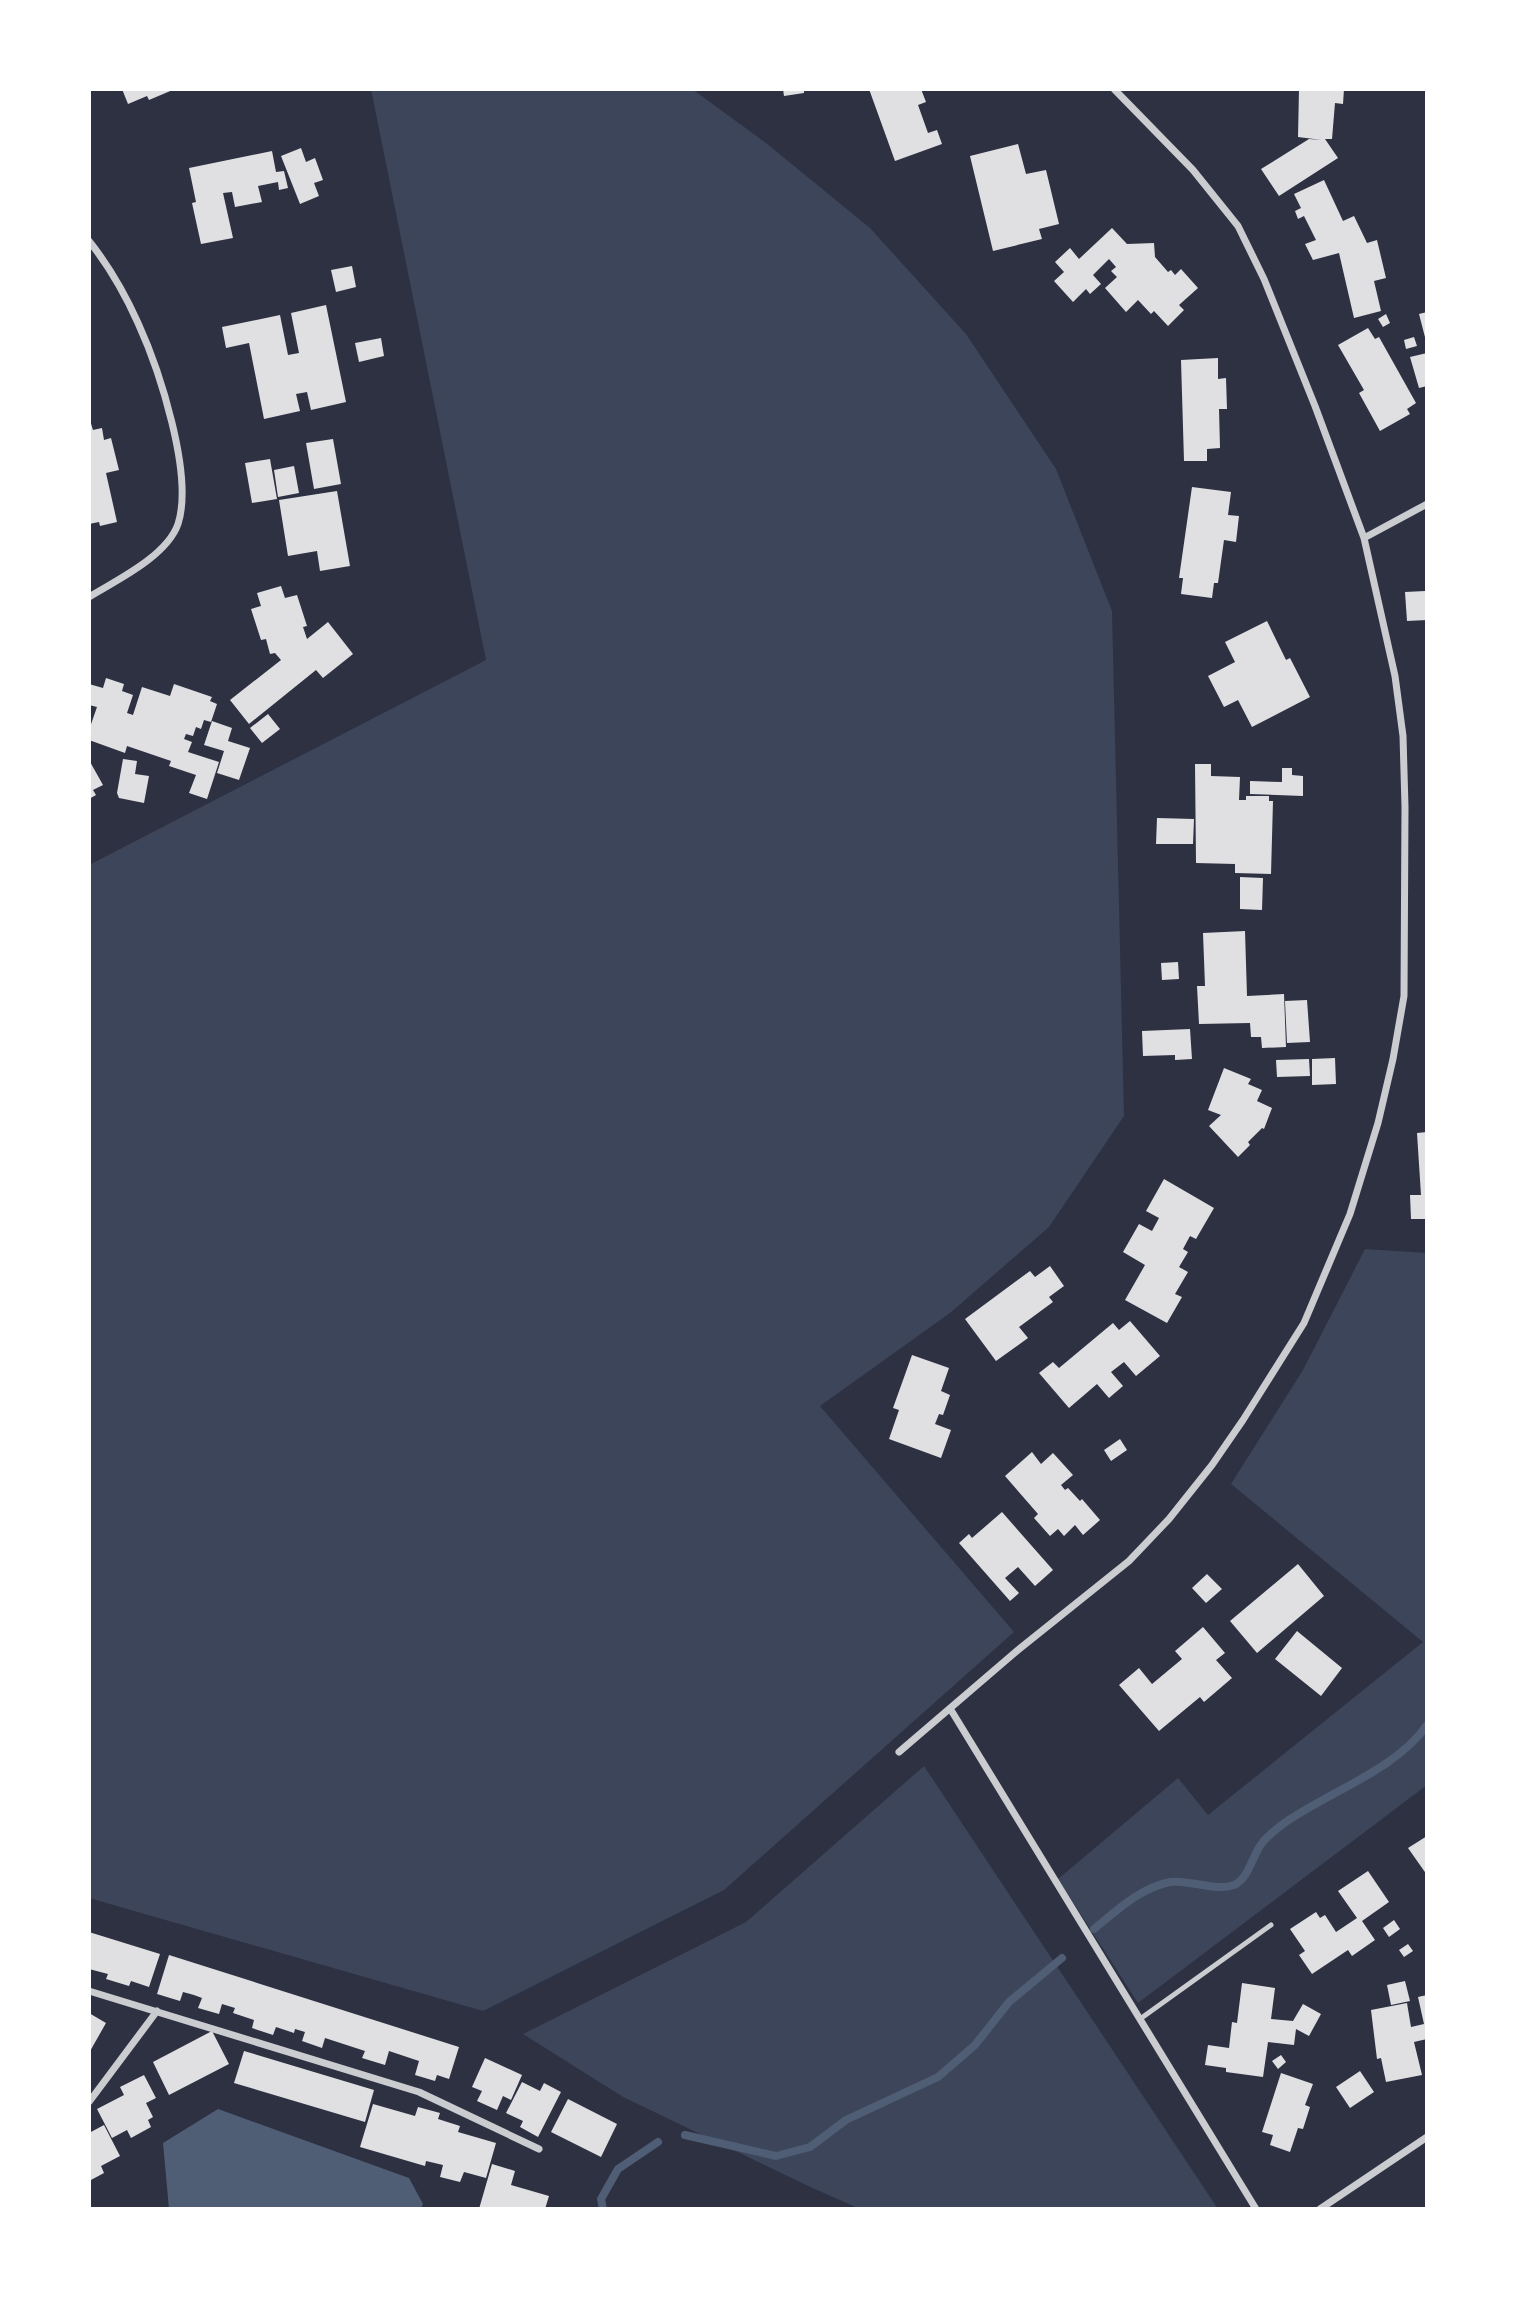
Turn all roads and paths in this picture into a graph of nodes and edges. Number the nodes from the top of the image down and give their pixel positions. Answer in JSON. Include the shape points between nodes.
{"nodes":[{"id":1,"x":1114,"y":89,"type":"edge"},
{"id":2,"x":89,"y":241,"type":"edge"},
{"id":3,"x":1427,"y":503,"type":"edge"},
{"id":4,"x":1364,"y":538,"type":"junction"},
{"id":5,"x":89,"y":597,"type":"edge"},
{"id":6,"x":951,"y":1710,"type":"junction"},
{"id":7,"x":899,"y":1752,"type":"dead end"},
{"id":8,"x":1271,"y":1924,"type":"dead end"},
{"id":9,"x":89,"y":1991,"type":"edge"},
{"id":10,"x":157,"y":2011,"type":"junction"},
{"id":11,"x":1140,"y":2020,"type":"junction"},
{"id":12,"x":89,"y":2102,"type":"edge"},
{"id":13,"x":1427,"y":2137,"type":"edge"},
{"id":14,"x":539,"y":2149,"type":"dead end"},
{"id":15,"x":1256,"y":2209,"type":"edge"},
{"id":16,"x":1320,"y":2209,"type":"edge"}],
"edges":[{"from":1,"to":4,"type":"street","via":[[1193,170],[1238,226],[1264,279]]},
{"from":2,"to":5,"type":"street","via":[[106,262],[139,323],[165,395],[180,462],[182,501],[178,525],[165,544]]},
{"from":3,"to":4,"type":"street"},
{"from":4,"to":6,"type":"street","via":[[1395,676],[1402,736],[1404,996],[1378,1123],[1350,1214],[1304,1323],[1220,1454],[1169,1519],[1129,1561]]},
{"from":6,"to":7,"type":"street"},
{"from":6,"to":11,"type":"street"},
{"from":8,"to":11,"type":"lane"},
{"from":9,"to":10,"type":"street"},
{"from":10,"to":12,"type":"street"},
{"from":10,"to":14,"type":"street","via":[[419,2092]]},
{"from":11,"to":15,"type":"street"},
{"from":13,"to":16,"type":"street"}]}
